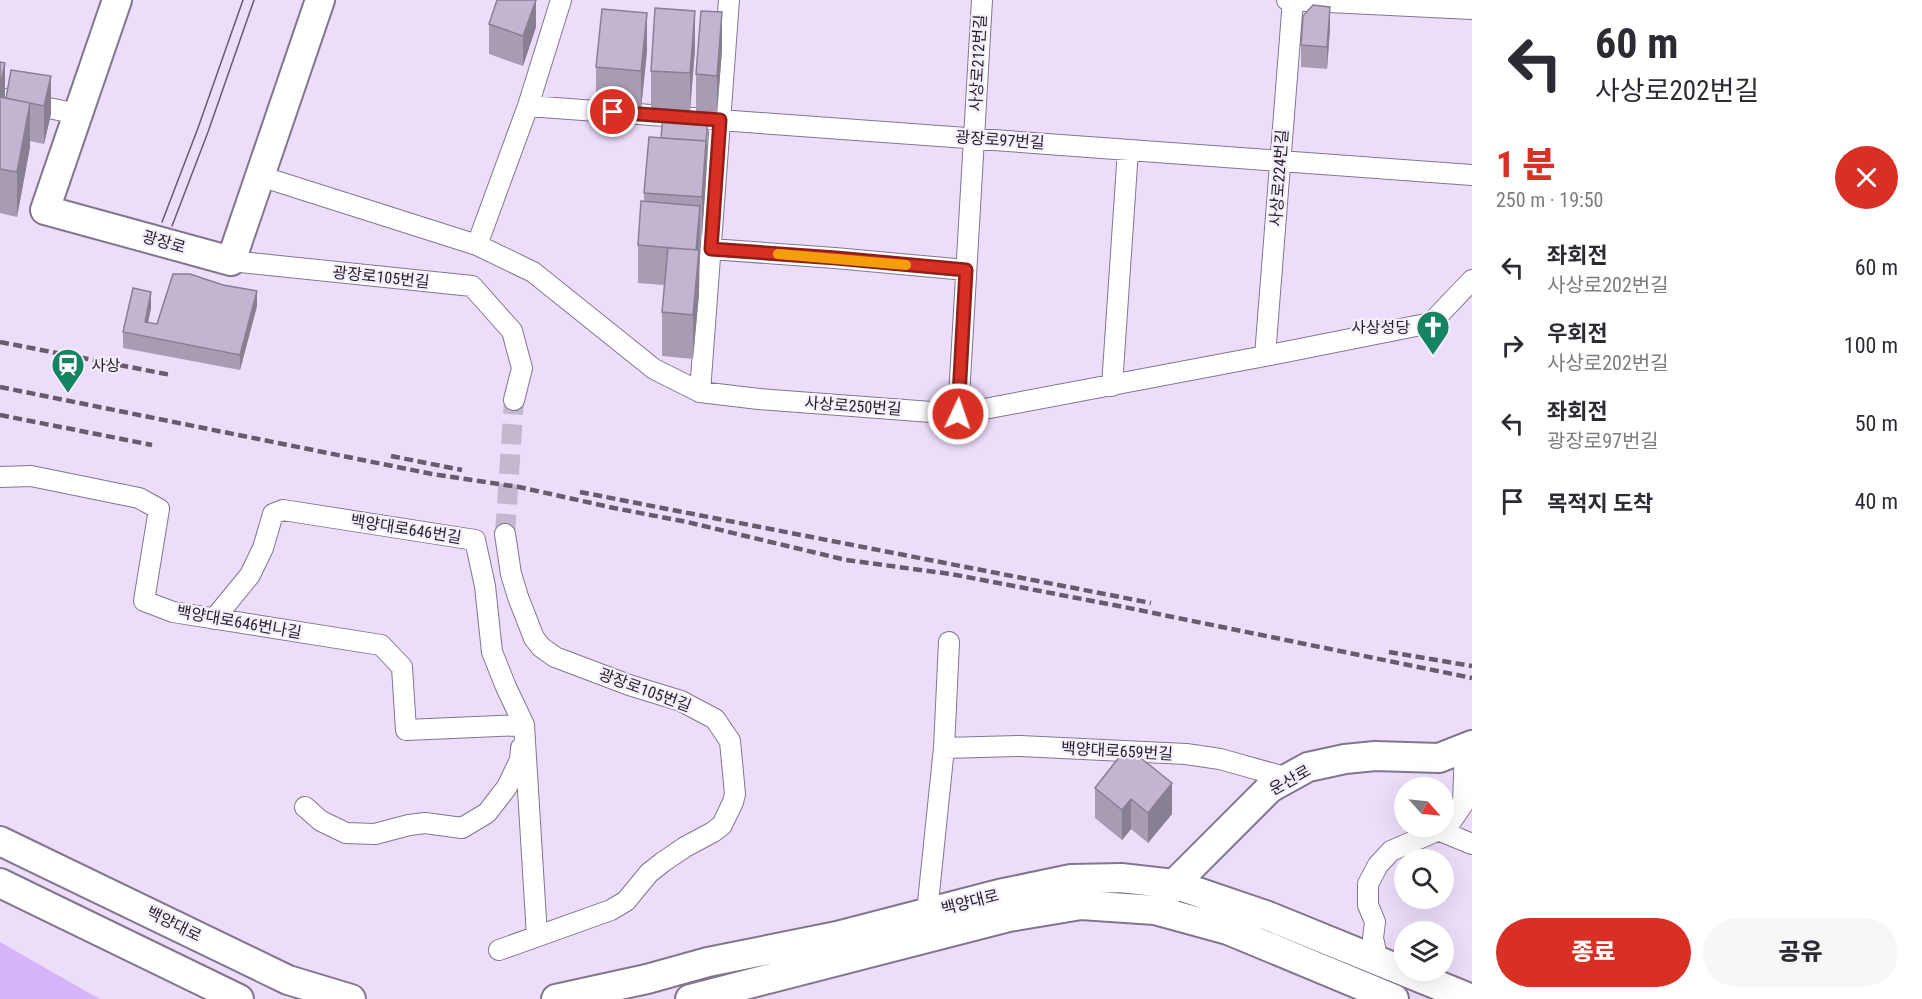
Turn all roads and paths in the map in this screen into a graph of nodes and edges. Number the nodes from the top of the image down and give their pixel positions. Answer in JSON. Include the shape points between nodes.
{"nodes":[{"id":1,"x":117,"y":0,"type":"edge"},
{"id":2,"x":320,"y":0,"type":"edge"},
{"id":3,"x":561,"y":0,"type":"edge"},
{"id":4,"x":729,"y":0,"type":"edge"},
{"id":5,"x":982,"y":0,"type":"edge"},
{"id":6,"x":1287,"y":0,"type":"edge"},
{"id":7,"x":1293,"y":0,"type":"edge"},
{"id":8,"x":1472,"y":9,"type":"edge"},
{"id":9,"x":0,"y":98,"type":"edge"},
{"id":10,"x":528,"y":106,"type":"junction"},
{"id":11,"x":78,"y":114,"type":"junction"},
{"id":12,"x":720,"y":120,"type":"junction"},
{"id":13,"x":974,"y":138,"type":"junction"},
{"id":14,"x":1128,"y":150,"type":"junction"},
{"id":15,"x":1280,"y":161,"type":"junction"},
{"id":16,"x":1472,"y":175,"type":"edge"},
{"id":17,"x":260,"y":176,"type":"junction"},
{"id":18,"x":477,"y":245,"type":"junction"},
{"id":19,"x":711,"y":249,"type":"junction"},
{"id":20,"x":231,"y":261,"type":"junction"},
{"id":21,"x":966,"y":270,"type":"junction"},
{"id":22,"x":1472,"y":280,"type":"edge"},
{"id":23,"x":1265,"y":356,"type":"junction"},
{"id":24,"x":1112,"y":386,"type":"junction"},
{"id":25,"x":700,"y":392,"type":"junction"},
{"id":26,"x":514,"y":400,"type":"tunnel mouth"},
{"id":27,"x":958,"y":414,"type":"junction"},
{"id":28,"x":0,"y":477,"type":"edge"},
{"id":29,"x":505,"y":534,"type":"tunnel mouth"},
{"id":30,"x":214,"y":619,"type":"junction"},
{"id":31,"x":949,"y":642,"type":"dead end"},
{"id":32,"x":524,"y":725,"type":"junction"},
{"id":33,"x":1468,"y":747,"type":"edge"},
{"id":34,"x":944,"y":748,"type":"junction"},
{"id":35,"x":1288,"y":778,"type":"junction"},
{"id":36,"x":304,"y":807,"type":"dead end"},
{"id":37,"x":1454,"y":817,"type":"edge"},
{"id":38,"x":1422,"y":837,"type":"edge"},
{"id":39,"x":1454,"y":837,"type":"edge"},
{"id":40,"x":0,"y":841,"type":"edge"},
{"id":41,"x":1472,"y":844,"type":"edge"},
{"id":42,"x":0,"y":883,"type":"edge"},
{"id":43,"x":1174,"y":884,"type":"junction"},
{"id":44,"x":1155,"y":910,"type":"junction"},
{"id":45,"x":927,"y":912,"type":"junction"},
{"id":46,"x":537,"y":936,"type":"junction"},
{"id":47,"x":499,"y":950,"type":"dead end"},
{"id":48,"x":1378,"y":961,"type":"junction"},
{"id":49,"x":238,"y":999,"type":"edge"},
{"id":50,"x":351,"y":999,"type":"edge"},
{"id":51,"x":556,"y":999,"type":"edge"},
{"id":52,"x":690,"y":999,"type":"edge"},
{"id":53,"x":1394,"y":999,"type":"edge"},
{"id":54,"x":1472,"y":999,"type":"edge"}],
"edges":[{"from":1,"to":11,"type":"main road","name":"광장로"},
{"from":2,"to":17,"type":"main road"},
{"from":3,"to":10,"type":"street"},
{"from":4,"to":12,"type":"street"},
{"from":5,"to":13,"type":"street","name":"사상로212번길"},
{"from":6,"to":7,"type":"street"},
{"from":7,"to":8,"type":"street"},
{"from":7,"to":15,"type":"street","name":"사상로224번길"},
{"from":9,"to":11,"type":"street"},
{"from":10,"to":12,"type":"street","name":"광장로97번길"},
{"from":10,"to":18,"type":"street"},
{"from":11,"to":20,"type":"main road","name":"광장로","via":[[45,210]]},
{"from":12,"to":13,"type":"street","name":"광장로97번길"},
{"from":12,"to":19,"type":"street"},
{"from":13,"to":14,"type":"street","name":"광장로97번길"},
{"from":13,"to":21,"type":"street","name":"사상로212번길"},
{"from":14,"to":15,"type":"street","name":"광장로97번길"},
{"from":14,"to":24,"type":"street"},
{"from":15,"to":16,"type":"street","name":"광장로97번길"},
{"from":15,"to":23,"type":"street","name":"사상로224번길"},
{"from":17,"to":18,"type":"street","name":"사상로250번길"},
{"from":17,"to":20,"type":"main road"},
{"from":18,"to":25,"type":"street","name":"사상로250번길","via":[[533,272],[654,369]]},
{"from":19,"to":21,"type":"street"},
{"from":19,"to":25,"type":"street"},
{"from":20,"to":26,"type":"street","name":"광장로105번길","via":[[472,286],[512,331],[522,368]]},
{"from":21,"to":27,"type":"street","name":"사상로212번길"},
{"from":22,"to":23,"type":"street","name":"사상로250번길","via":[[1431,323]]},
{"from":23,"to":24,"type":"street","name":"사상로250번길"},
{"from":24,"to":27,"type":"street","name":"사상로250번길"},
{"from":25,"to":27,"type":"street","name":"사상로250번길"},
{"from":28,"to":30,"type":"street","name":"백양대로646번나길","via":[[31,476],[139,498],[159,509],[144,602]]},
{"from":29,"to":46,"type":"street","name":"광장로105번길","via":[[518,597],[541,647],[555,657],[681,701],[715,719],[730,741],[735,794],[722,825],[649,873],[626,901]]},
{"from":30,"to":32,"type":"street","name":"백양대로646번나길","via":[[381,645],[402,667],[406,730]]},
{"from":30,"to":32,"type":"street","name":"백양대로646번길","via":[[250,575],[273,514],[283,510],[475,540],[492,652]]},
{"from":31,"to":34,"type":"street"},
{"from":32,"to":36,"type":"street","via":[[520,760],[507,787],[487,813],[462,828],[425,823],[375,834],[346,834]]},
{"from":32,"to":46,"type":"street","name":"백양대로646번길"},
{"from":33,"to":35,"type":"main road","name":"운산로","via":[[1439,758],[1345,759],[1308,767]]},
{"from":33,"to":37,"type":"street","via":[[1463,804]]},
{"from":34,"to":35,"type":"street","name":"백양대로659번길","via":[[1020,746],[1186,754]]},
{"from":34,"to":45,"type":"street"},
{"from":35,"to":43,"type":"main road","name":"운산로","via":[[1270,788]]},
{"from":38,"to":48,"type":"street","via":[[1390,851],[1368,884]]},
{"from":39,"to":41,"type":"street"},
{"from":40,"to":50,"type":"main road","name":"백양대로","via":[[288,980]]},
{"from":42,"to":49,"type":"main road"},
{"from":43,"to":44,"type":"main road","name":"운산로"},
{"from":43,"to":45,"type":"main road","name":"백양대로","via":[[1121,878],[1071,879]]},
{"from":43,"to":48,"type":"main road","name":"백양대로","via":[[1268,916]]},
{"from":44,"to":52,"type":"main road","name":"백양대로","via":[[1082,905],[1009,917]]},
{"from":44,"to":53,"type":"main road","name":"백양대로","via":[[1228,930]]},
{"from":45,"to":51,"type":"main road","name":"백양대로"},
{"from":46,"to":47,"type":"street","name":"광장로105번길"},
{"from":48,"to":54,"type":"main road","name":"백양대로"}]}
